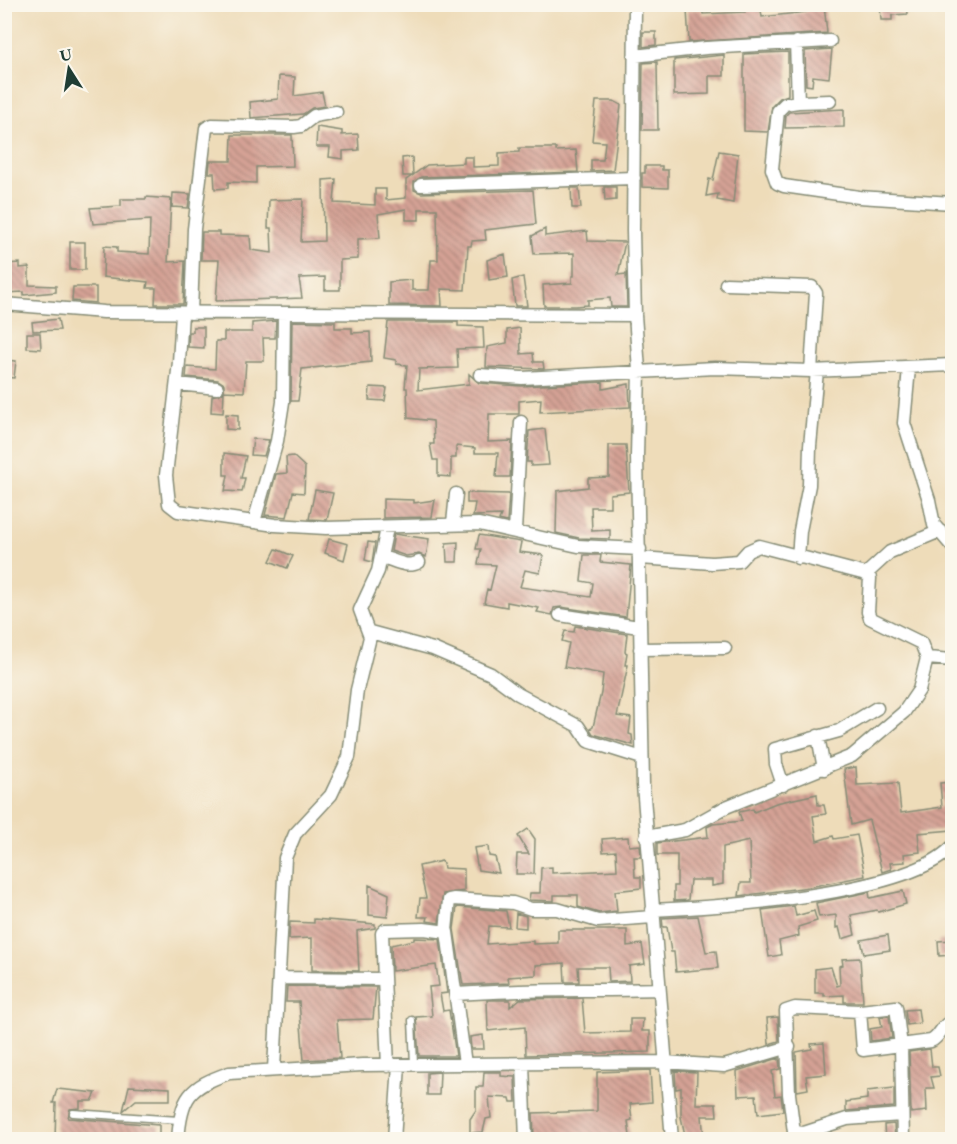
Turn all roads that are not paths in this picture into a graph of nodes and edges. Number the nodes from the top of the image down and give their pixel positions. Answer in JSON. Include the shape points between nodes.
{"nodes":[{"id":1,"x":635,"y":4,"type":"edge"},
{"id":2,"x":830,"y":40,"type":"dead end"},
{"id":3,"x":796,"y":42,"type":"junction"},
{"id":4,"x":634,"y":56,"type":"junction"},
{"id":5,"x":830,"y":101,"type":"dead end"},
{"id":6,"x":798,"y":102,"type":"junction"},
{"id":7,"x":336,"y":112,"type":"dead end"},
{"id":8,"x":634,"y":178,"type":"junction"},
{"id":9,"x":421,"y":185,"type":"dead end"},
{"id":10,"x":952,"y":203,"type":"edge"},
{"id":11,"x":726,"y":284,"type":"dead end"},
{"id":12,"x":4,"y":304,"type":"edge"},
{"id":13,"x":187,"y":313,"type":"junction"},
{"id":14,"x":284,"y":313,"type":"junction"},
{"id":15,"x":634,"y":315,"type":"junction"},
{"id":16,"x":952,"y":366,"type":"edge"},
{"id":17,"x":909,"y":368,"type":"junction"},
{"id":18,"x":639,"y":370,"type":"junction"},
{"id":19,"x":814,"y":371,"type":"junction"},
{"id":20,"x":480,"y":375,"type":"dead end"},
{"id":21,"x":177,"y":384,"type":"junction"},
{"id":22,"x":217,"y":388,"type":"dead end"},
{"id":23,"x":521,"y":422,"type":"dead end"},
{"id":24,"x":456,"y":494,"type":"dead end"},
{"id":25,"x":254,"y":522,"type":"junction"},
{"id":26,"x":453,"y":523,"type":"junction"},
{"id":27,"x":387,"y":528,"type":"junction"},
{"id":28,"x":515,"y":531,"type":"junction"},
{"id":29,"x":940,"y":531,"type":"junction"},
{"id":30,"x":952,"y":546,"type":"edge"},
{"id":31,"x":640,"y":553,"type":"junction"},
{"id":32,"x":382,"y":557,"type":"junction"},
{"id":33,"x":798,"y":558,"type":"junction"},
{"id":34,"x":419,"y":562,"type":"dead end"},
{"id":35,"x":866,"y":574,"type":"junction"},
{"id":36,"x":560,"y":615,"type":"dead end"},
{"id":37,"x":639,"y":627,"type":"junction"},
{"id":38,"x":369,"y":632,"type":"junction"},
{"id":39,"x":725,"y":648,"type":"dead end"},
{"id":40,"x":640,"y":649,"type":"junction"},
{"id":41,"x":927,"y":658,"type":"junction"},
{"id":42,"x":952,"y":660,"type":"edge"},
{"id":43,"x":877,"y":708,"type":"dead end"},
{"id":44,"x":818,"y":736,"type":"junction"},
{"id":45,"x":642,"y":758,"type":"junction"},
{"id":46,"x":824,"y":769,"type":"junction"},
{"id":47,"x":783,"y":785,"type":"junction"},
{"id":48,"x":646,"y":837,"type":"junction"},
{"id":49,"x":952,"y":847,"type":"edge"},
{"id":50,"x":652,"y":913,"type":"junction"},
{"id":51,"x":446,"y":931,"type":"junction"},
{"id":52,"x":280,"y":978,"type":"junction"},
{"id":53,"x":383,"y":979,"type":"junction"},
{"id":54,"x":659,"y":989,"type":"junction"},
{"id":55,"x":456,"y":994,"type":"junction"},
{"id":56,"x":860,"y":1011,"type":"junction"},
{"id":57,"x":412,"y":1020,"type":"dead end"},
{"id":58,"x":952,"y":1021,"type":"edge"},
{"id":59,"x":901,"y":1046,"type":"junction"},
{"id":60,"x":789,"y":1047,"type":"junction"},
{"id":61,"x":664,"y":1062,"type":"junction"},
{"id":62,"x":465,"y":1064,"type":"junction"},
{"id":63,"x":524,"y":1064,"type":"junction"},
{"id":64,"x":394,"y":1065,"type":"junction"},
{"id":65,"x":414,"y":1065,"type":"junction"},
{"id":66,"x":274,"y":1069,"type":"junction"},
{"id":67,"x":73,"y":1113,"type":"dead end"},
{"id":68,"x":901,"y":1115,"type":"junction"},
{"id":69,"x":180,"y":1120,"type":"junction"},
{"id":70,"x":178,"y":1140,"type":"edge"},
{"id":71,"x":394,"y":1140,"type":"edge"},
{"id":72,"x":526,"y":1140,"type":"edge"},
{"id":73,"x":672,"y":1140,"type":"edge"},
{"id":74,"x":903,"y":1140,"type":"edge"}],
"edges":[{"from":1,"to":4,"type":"street"},
{"from":2,"to":3,"type":"street"},
{"from":3,"to":4,"type":"street"},
{"from":3,"to":6,"type":"street"},
{"from":4,"to":8,"type":"street"},
{"from":5,"to":6,"type":"street"},
{"from":6,"to":10,"type":"street","via":[[785,104],[778,111],[772,169],[777,183],[859,197]]},
{"from":7,"to":13,"type":"street","via":[[314,116],[294,127],[207,126],[196,198]]},
{"from":8,"to":9,"type":"street"},
{"from":8,"to":15,"type":"street"},
{"from":11,"to":19,"type":"street","via":[[813,288]]},
{"from":12,"to":13,"type":"street","via":[[104,312]]},
{"from":13,"to":14,"type":"street"},
{"from":13,"to":21,"type":"street"},
{"from":14,"to":15,"type":"street"},
{"from":14,"to":25,"type":"street","via":[[283,402],[277,441]]},
{"from":15,"to":18,"type":"street"},
{"from":16,"to":17,"type":"street"},
{"from":17,"to":19,"type":"street"},
{"from":17,"to":29,"type":"street","via":[[904,423],[934,525]]},
{"from":18,"to":19,"type":"street"},
{"from":18,"to":20,"type":"street","via":[[530,377]]},
{"from":18,"to":31,"type":"street","via":[[636,456]]},
{"from":19,"to":33,"type":"street","via":[[809,485]]},
{"from":21,"to":22,"type":"street"},
{"from":21,"to":25,"type":"street","via":[[166,475],[169,504],[178,511]]},
{"from":23,"to":28,"type":"street"},
{"from":24,"to":26,"type":"street"},
{"from":25,"to":27,"type":"street"},
{"from":26,"to":27,"type":"street"},
{"from":26,"to":28,"type":"street"},
{"from":27,"to":32,"type":"street"},
{"from":28,"to":31,"type":"street","via":[[578,546]]},
{"from":29,"to":30,"type":"street"},
{"from":29,"to":35,"type":"street","via":[[890,552]]},
{"from":31,"to":33,"type":"street","via":[[712,563],[739,561],[759,546]]},
{"from":31,"to":37,"type":"street"},
{"from":32,"to":34,"type":"street","via":[[412,566]]},
{"from":32,"to":38,"type":"street","via":[[360,610]]},
{"from":33,"to":35,"type":"street"},
{"from":35,"to":41,"type":"street","via":[[870,578],[870,618],[921,643]]},
{"from":36,"to":37,"type":"street"},
{"from":37,"to":40,"type":"street"},
{"from":38,"to":45,"type":"street","via":[[433,649],[491,674],[518,694],[578,726],[588,741]]},
{"from":38,"to":52,"type":"street","via":[[349,757],[331,795],[296,834],[285,858]]},
{"from":39,"to":40,"type":"street"},
{"from":40,"to":45,"type":"street"},
{"from":41,"to":42,"type":"street"},
{"from":41,"to":46,"type":"street","via":[[919,690],[904,712],[852,756]]},
{"from":43,"to":44,"type":"street","via":[[853,725]]},
{"from":44,"to":46,"type":"street"},
{"from":44,"to":47,"type":"street","via":[[775,749]]},
{"from":45,"to":48,"type":"street"},
{"from":46,"to":47,"type":"street"},
{"from":47,"to":48,"type":"street","via":[[726,807],[685,830]]},
{"from":48,"to":50,"type":"street"},
{"from":49,"to":50,"type":"street","via":[[941,858],[919,868],[867,883],[756,903]]},
{"from":50,"to":51,"type":"street","via":[[598,921],[557,909],[454,899],[449,900]]},
{"from":50,"to":54,"type":"street"},
{"from":51,"to":53,"type":"street","via":[[385,930],[381,938]]},
{"from":51,"to":55,"type":"street"},
{"from":52,"to":53,"type":"street"},
{"from":52,"to":66,"type":"street"},
{"from":53,"to":64,"type":"street"},
{"from":54,"to":55,"type":"street"},
{"from":54,"to":61,"type":"street"},
{"from":55,"to":62,"type":"street"},
{"from":56,"to":59,"type":"street","via":[[896,1007]]},
{"from":56,"to":59,"type":"street","via":[[861,1049]]},
{"from":56,"to":60,"type":"street","via":[[789,1008]]},
{"from":57,"to":65,"type":"lane"},
{"from":58,"to":59,"type":"street","via":[[943,1026],[937,1038]]},
{"from":59,"to":68,"type":"street"},
{"from":60,"to":61,"type":"street","via":[[724,1066]]},
{"from":60,"to":68,"type":"street","via":[[789,1094],[792,1126],[797,1134],[836,1121]]},
{"from":61,"to":63,"type":"street"},
{"from":61,"to":73,"type":"street"},
{"from":62,"to":63,"type":"street"},
{"from":62,"to":65,"type":"street"},
{"from":63,"to":72,"type":"street"},
{"from":64,"to":65,"type":"street"},
{"from":64,"to":66,"type":"street"},
{"from":64,"to":71,"type":"street"},
{"from":66,"to":69,"type":"street","via":[[229,1073],[210,1080],[192,1091],[183,1103]]},
{"from":67,"to":69,"type":"lane"},
{"from":68,"to":74,"type":"street"},
{"from":69,"to":70,"type":"street"}]}
